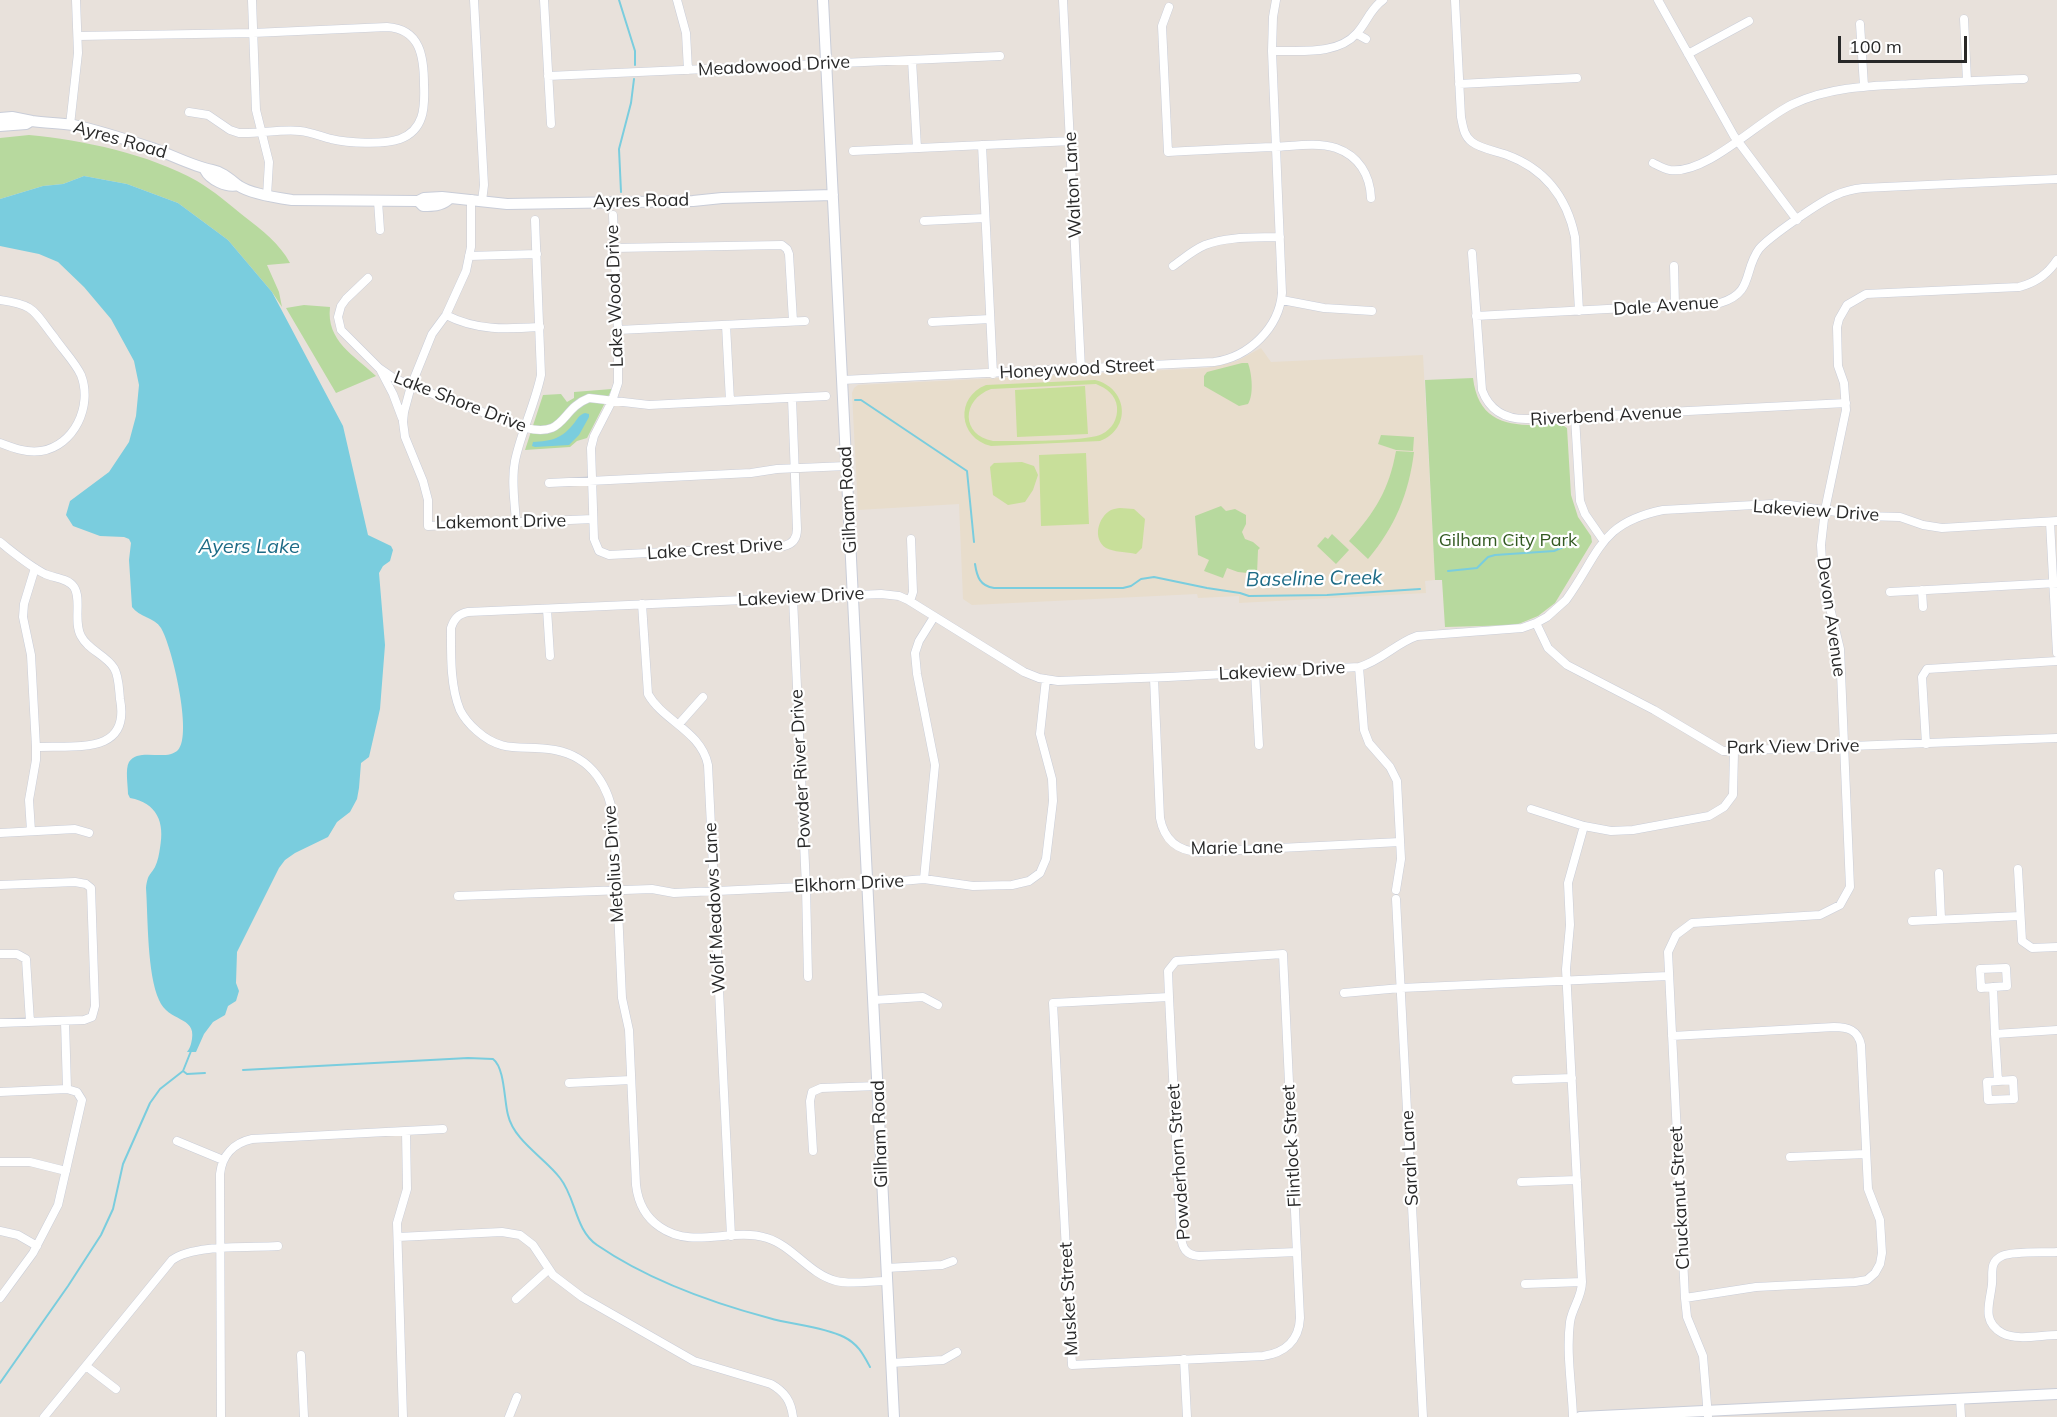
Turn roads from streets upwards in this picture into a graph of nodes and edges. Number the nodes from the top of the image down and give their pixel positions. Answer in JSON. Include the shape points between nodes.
{"nodes":[{"id":1,"x":76,"y":0,"type":"edge"},
{"id":2,"x":252,"y":0,"type":"edge"},
{"id":3,"x":474,"y":0,"type":"edge"},
{"id":4,"x":544,"y":0,"type":"edge"},
{"id":5,"x":677,"y":0,"type":"edge"},
{"id":6,"x":824,"y":0,"type":"edge"},
{"id":7,"x":1063,"y":0,"type":"edge"},
{"id":8,"x":1276,"y":0,"type":"edge"},
{"id":9,"x":1383,"y":0,"type":"edge"},
{"id":10,"x":1455,"y":0,"type":"edge"},
{"id":11,"x":1658,"y":0,"type":"edge"},
{"id":12,"x":1169,"y":7,"type":"dead end"},
{"id":13,"x":1964,"y":19,"type":"dead end"},
{"id":14,"x":1749,"y":21,"type":"dead end"},
{"id":15,"x":1860,"y":24,"type":"dead end"},
{"id":16,"x":253,"y":33,"type":"junction"},
{"id":17,"x":1357,"y":34,"type":"junction"},
{"id":18,"x":78,"y":36,"type":"junction"},
{"id":19,"x":1366,"y":39,"type":"dead end"},
{"id":20,"x":1272,"y":51,"type":"junction"},
{"id":21,"x":1688,"y":54,"type":"junction"},
{"id":22,"x":1000,"y":56,"type":"dead end"},
{"id":23,"x":912,"y":60,"type":"junction"},
{"id":24,"x":826,"y":63,"type":"junction"},
{"id":25,"x":688,"y":70,"type":"junction"},
{"id":26,"x":548,"y":76,"type":"junction"},
{"id":27,"x":1577,"y":78,"type":"dead end"},
{"id":28,"x":2024,"y":79,"type":"dead end"},
{"id":29,"x":1967,"y":81,"type":"junction"},
{"id":30,"x":1460,"y":84,"type":"junction"},
{"id":31,"x":1864,"y":86,"type":"junction"},
{"id":32,"x":189,"y":112,"type":"dead end"},
{"id":33,"x":0,"y":118,"type":"edge"},
{"id":34,"x":32,"y":121,"type":"junction"},
{"id":35,"x":551,"y":124,"type":"dead end"},
{"id":36,"x":70,"y":125,"type":"junction"},
{"id":37,"x":0,"y":126,"type":"edge"},
{"id":38,"x":261,"y":133,"type":"junction"},
{"id":39,"x":1072,"y":141,"type":"junction"},
{"id":40,"x":1737,"y":141,"type":"junction"},
{"id":41,"x":982,"y":145,"type":"junction"},
{"id":42,"x":1276,"y":147,"type":"junction"},
{"id":43,"x":917,"y":148,"type":"junction"},
{"id":44,"x":853,"y":151,"type":"dead end"},
{"id":45,"x":1653,"y":163,"type":"dead end"},
{"id":46,"x":2057,"y":178,"type":"edge"},
{"id":47,"x":833,"y":195,"type":"junction"},
{"id":48,"x":267,"y":196,"type":"junction"},
{"id":49,"x":1371,"y":198,"type":"dead end"},
{"id":50,"x":476,"y":200,"type":"junction"},
{"id":51,"x":378,"y":201,"type":"junction"},
{"id":52,"x":613,"y":215,"type":"dead end"},
{"id":53,"x":985,"y":218,"type":"junction"},
{"id":54,"x":535,"y":220,"type":"dead end"},
{"id":55,"x":1797,"y":220,"type":"junction"},
{"id":56,"x":924,"y":221,"type":"dead end"},
{"id":57,"x":380,"y":230,"type":"dead end"},
{"id":58,"x":1280,"y":237,"type":"junction"},
{"id":59,"x":614,"y":248,"type":"junction"},
{"id":60,"x":1472,"y":253,"type":"dead end"},
{"id":61,"x":537,"y":254,"type":"junction"},
{"id":62,"x":469,"y":256,"type":"junction"},
{"id":63,"x":2057,"y":260,"type":"edge"},
{"id":64,"x":1173,"y":266,"type":"dead end"},
{"id":65,"x":1674,"y":266,"type":"dead end"},
{"id":66,"x":368,"y":278,"type":"dead end"},
{"id":67,"x":0,"y":300,"type":"edge"},
{"id":68,"x":1282,"y":300,"type":"junction"},
{"id":69,"x":1675,"y":306,"type":"junction"},
{"id":70,"x":1372,"y":311,"type":"dead end"},
{"id":71,"x":1579,"y":311,"type":"junction"},
{"id":72,"x":446,"y":315,"type":"junction"},
{"id":73,"x":1476,"y":316,"type":"junction"},
{"id":74,"x":990,"y":320,"type":"junction"},
{"id":75,"x":793,"y":321,"type":"junction"},
{"id":76,"x":805,"y":321,"type":"dead end"},
{"id":77,"x":932,"y":322,"type":"dead end"},
{"id":78,"x":726,"y":325,"type":"junction"},
{"id":79,"x":540,"y":327,"type":"junction"},
{"id":80,"x":618,"y":330,"type":"junction"},
{"id":81,"x":379,"y":368,"type":"junction"},
{"id":82,"x":1082,"y":369,"type":"junction"},
{"id":83,"x":993,"y":374,"type":"junction"},
{"id":84,"x":842,"y":380,"type":"junction"},
{"id":85,"x":411,"y":386,"type":"junction"},
{"id":86,"x":826,"y":396,"type":"dead end"},
{"id":87,"x":792,"y":398,"type":"junction"},
{"id":88,"x":612,"y":401,"type":"junction"},
{"id":89,"x":730,"y":401,"type":"junction"},
{"id":90,"x":1846,"y":403,"type":"junction"},
{"id":91,"x":1575,"y":417,"type":"junction"},
{"id":92,"x":403,"y":422,"type":"junction"},
{"id":93,"x":526,"y":428,"type":"junction"},
{"id":94,"x":0,"y":443,"type":"edge"},
{"id":95,"x":846,"y":466,"type":"junction"},
{"id":96,"x":795,"y":468,"type":"junction"},
{"id":97,"x":591,"y":482,"type":"junction"},
{"id":98,"x":549,"y":483,"type":"dead end"},
{"id":99,"x":1825,"y":510,"type":"junction"},
{"id":100,"x":593,"y":519,"type":"junction"},
{"id":101,"x":2054,"y":522,"type":"edge"},
{"id":102,"x":516,"y":523,"type":"junction"},
{"id":103,"x":911,"y":539,"type":"dead end"},
{"id":104,"x":1603,"y":540,"type":"junction"},
{"id":105,"x":0,"y":542,"type":"edge"},
{"id":106,"x":599,"y":551,"type":"joint"},
{"id":107,"x":35,"y":568,"type":"junction"},
{"id":108,"x":2055,"y":583,"type":"edge"},
{"id":109,"x":1922,"y":590,"type":"junction"},
{"id":110,"x":1890,"y":591,"type":"dead end"},
{"id":111,"x":852,"y":595,"type":"junction"},
{"id":112,"x":793,"y":598,"type":"junction"},
{"id":113,"x":910,"y":602,"type":"junction"},
{"id":114,"x":642,"y":604,"type":"junction"},
{"id":115,"x":1923,"y":606,"type":"dead end"},
{"id":116,"x":547,"y":609,"type":"junction"},
{"id":117,"x":468,"y":612,"type":"joint"},
{"id":118,"x":934,"y":617,"type":"junction"},
{"id":119,"x":1536,"y":623,"type":"junction"},
{"id":120,"x":2057,"y":652,"type":"edge"},
{"id":121,"x":550,"y":656,"type":"dead end"},
{"id":122,"x":2057,"y":661,"type":"edge"},
{"id":123,"x":1359,"y":667,"type":"junction"},
{"id":124,"x":1255,"y":672,"type":"junction"},
{"id":125,"x":1154,"y":678,"type":"junction"},
{"id":126,"x":1046,"y":679,"type":"junction"},
{"id":127,"x":703,"y":697,"type":"dead end"},
{"id":128,"x":679,"y":724,"type":"junction"},
{"id":129,"x":2057,"y":738,"type":"edge"},
{"id":130,"x":1926,"y":744,"type":"junction"},
{"id":131,"x":1259,"y":745,"type":"dead end"},
{"id":132,"x":36,"y":747,"type":"junction"},
{"id":133,"x":1845,"y":747,"type":"junction"},
{"id":134,"x":1734,"y":752,"type":"junction"},
{"id":135,"x":1531,"y":809,"type":"dead end"},
{"id":136,"x":1584,"y":826,"type":"junction"},
{"id":137,"x":30,"y":831,"type":"junction"},
{"id":138,"x":0,"y":833,"type":"edge"},
{"id":139,"x":89,"y":833,"type":"dead end"},
{"id":140,"x":1400,"y":842,"type":"junction"},
{"id":141,"x":2018,"y":869,"type":"dead end"},
{"id":142,"x":1939,"y":873,"type":"dead end"},
{"id":143,"x":924,"y":879,"type":"junction"},
{"id":144,"x":867,"y":884,"type":"junction"},
{"id":145,"x":0,"y":885,"type":"edge"},
{"id":146,"x":806,"y":887,"type":"junction"},
{"id":147,"x":1396,"y":890,"type":"dead end"},
{"id":148,"x":617,"y":891,"type":"junction"},
{"id":149,"x":714,"y":891,"type":"junction"},
{"id":150,"x":458,"y":896,"type":"dead end"},
{"id":151,"x":1396,"y":899,"type":"dead end"},
{"id":152,"x":2020,"y":916,"type":"junction"},
{"id":153,"x":1941,"y":920,"type":"junction"},
{"id":154,"x":1912,"y":921,"type":"dead end"},
{"id":155,"x":2057,"y":947,"type":"edge"},
{"id":156,"x":0,"y":954,"type":"edge"},
{"id":157,"x":1282,"y":954,"type":"joint"},
{"id":158,"x":1668,"y":976,"type":"junction"},
{"id":159,"x":808,"y":977,"type":"dead end"},
{"id":160,"x":1566,"y":981,"type":"junction"},
{"id":161,"x":1993,"y":987,"type":"dead end"},
{"id":162,"x":1401,"y":988,"type":"junction"},
{"id":163,"x":1344,"y":993,"type":"dead end"},
{"id":164,"x":1169,"y":996,"type":"junction"},
{"id":165,"x":874,"y":1000,"type":"junction"},
{"id":166,"x":938,"y":1005,"type":"dead end"},
{"id":167,"x":65,"y":1021,"type":"junction"},
{"id":168,"x":30,"y":1022,"type":"junction"},
{"id":169,"x":0,"y":1023,"type":"edge"},
{"id":170,"x":2057,"y":1030,"type":"edge"},
{"id":171,"x":1995,"y":1034,"type":"junction"},
{"id":172,"x":1672,"y":1036,"type":"junction"},
{"id":173,"x":1572,"y":1078,"type":"junction"},
{"id":174,"x":631,"y":1080,"type":"junction"},
{"id":175,"x":1516,"y":1080,"type":"dead end"},
{"id":176,"x":1998,"y":1081,"type":"dead end"},
{"id":177,"x":569,"y":1083,"type":"dead end"},
{"id":178,"x":878,"y":1086,"type":"junction"},
{"id":179,"x":67,"y":1089,"type":"junction"},
{"id":180,"x":0,"y":1092,"type":"edge"},
{"id":181,"x":443,"y":1129,"type":"dead end"},
{"id":182,"x":406,"y":1131,"type":"junction"},
{"id":183,"x":177,"y":1141,"type":"dead end"},
{"id":184,"x":813,"y":1151,"type":"dead end"},
{"id":185,"x":1866,"y":1154,"type":"junction"},
{"id":186,"x":1790,"y":1157,"type":"dead end"},
{"id":187,"x":223,"y":1161,"type":"junction"},
{"id":188,"x":0,"y":1162,"type":"edge"},
{"id":189,"x":66,"y":1171,"type":"junction"},
{"id":190,"x":1577,"y":1180,"type":"junction"},
{"id":191,"x":1521,"y":1182,"type":"dead end"},
{"id":192,"x":0,"y":1231,"type":"edge"},
{"id":193,"x":731,"y":1236,"type":"junction"},
{"id":194,"x":398,"y":1237,"type":"junction"},
{"id":195,"x":37,"y":1246,"type":"junction"},
{"id":196,"x":278,"y":1246,"type":"dead end"},
{"id":197,"x":220,"y":1249,"type":"junction"},
{"id":198,"x":1297,"y":1252,"type":"junction"},
{"id":199,"x":2057,"y":1252,"type":"edge"},
{"id":200,"x":953,"y":1261,"type":"dead end"},
{"id":201,"x":886,"y":1268,"type":"junction"},
{"id":202,"x":548,"y":1270,"type":"junction"},
{"id":203,"x":886,"y":1281,"type":"junction"},
{"id":204,"x":1582,"y":1282,"type":"junction"},
{"id":205,"x":1525,"y":1284,"type":"dead end"},
{"id":206,"x":0,"y":1298,"type":"edge"},
{"id":207,"x":1684,"y":1298,"type":"junction"},
{"id":208,"x":516,"y":1299,"type":"dead end"},
{"id":209,"x":2057,"y":1335,"type":"edge"},
{"id":210,"x":1295,"y":1337,"type":"joint"},
{"id":211,"x":957,"y":1352,"type":"dead end"},
{"id":212,"x":301,"y":1355,"type":"dead end"},
{"id":213,"x":1184,"y":1359,"type":"junction"},
{"id":214,"x":891,"y":1363,"type":"junction"},
{"id":215,"x":86,"y":1366,"type":"junction"},
{"id":216,"x":116,"y":1389,"type":"dead end"},
{"id":217,"x":2057,"y":1394,"type":"edge"},
{"id":218,"x":517,"y":1397,"type":"dead end"},
{"id":219,"x":1960,"y":1399,"type":"junction"},
{"id":220,"x":1708,"y":1414,"type":"edge"},
{"id":221,"x":44,"y":1417,"type":"edge"},
{"id":222,"x":221,"y":1417,"type":"edge"},
{"id":223,"x":304,"y":1417,"type":"edge"},
{"id":224,"x":403,"y":1417,"type":"edge"},
{"id":225,"x":509,"y":1417,"type":"edge"},
{"id":226,"x":793,"y":1417,"type":"edge"},
{"id":227,"x":894,"y":1417,"type":"edge"},
{"id":228,"x":1187,"y":1417,"type":"edge"},
{"id":229,"x":1423,"y":1417,"type":"edge"},
{"id":230,"x":1573,"y":1417,"type":"edge"},
{"id":231,"x":1580,"y":1417,"type":"edge"},
{"id":232,"x":1961,"y":1417,"type":"edge"}],
"edges":[{"from":1,"to":18,"type":"street"},
{"from":2,"to":16,"type":"street"},
{"from":3,"to":50,"type":"street","name":"Lakemont Drive","via":[[484,185]]},
{"from":4,"to":26,"type":"street"},
{"from":5,"to":25,"type":"street","via":[[686,33]]},
{"from":6,"to":24,"type":"street","name":"Gilham Road"},
{"from":7,"to":39,"type":"street","name":"Walton Lane"},
{"from":8,"to":20,"type":"street","name":"Honeywood Street"},
{"from":9,"to":17,"type":"street"},
{"from":10,"to":30,"type":"street"},
{"from":11,"to":21,"type":"street"},
{"from":12,"to":42,"type":"street","via":[[1162,26],[1168,152]]},
{"from":13,"to":29,"type":"street"},
{"from":14,"to":21,"type":"street"},
{"from":15,"to":31,"type":"street"},
{"from":16,"to":18,"type":"street"},
{"from":16,"to":38,"type":"street","via":[[256,110]]},
{"from":16,"to":38,"type":"street","via":[[393,28],[413,39],[424,65],[422,118],[415,129],[400,139],[347,142],[301,131]]},
{"from":17,"to":19,"type":"street"},
{"from":17,"to":20,"type":"street","via":[[1330,49]]},
{"from":18,"to":36,"type":"street"},
{"from":20,"to":42,"type":"street","name":"Honeywood Street"},
{"from":21,"to":40,"type":"street"},
{"from":22,"to":23,"type":"street","name":"Meadowood Drive"},
{"from":23,"to":24,"type":"street","name":"Meadowood Drive"},
{"from":23,"to":43,"type":"street"},
{"from":24,"to":25,"type":"street","name":"Meadowood Drive"},
{"from":24,"to":47,"type":"street","name":"Gilham Road"},
{"from":25,"to":26,"type":"street","name":"Meadowood Drive"},
{"from":26,"to":35,"type":"street"},
{"from":27,"to":30,"type":"street"},
{"from":28,"to":29,"type":"street"},
{"from":29,"to":31,"type":"street"},
{"from":30,"to":71,"type":"street","via":[[1462,125],[1468,137],[1534,169],[1561,198],[1575,237]]},
{"from":31,"to":40,"type":"street","via":[[1794,103]]},
{"from":32,"to":38,"type":"street","via":[[208,115],[234,132]]},
{"from":33,"to":34,"type":"street","name":"Ayres Road"},
{"from":34,"to":36,"type":"street","name":"Ayres Road"},
{"from":34,"to":37,"type":"street","name":"Ayres Road"},
{"from":36,"to":48,"type":"street","name":"Ayres Road","via":[[154,149],[205,170],[209,177],[229,186],[238,185]]},
{"from":38,"to":48,"type":"street","via":[[269,162]]},
{"from":39,"to":41,"type":"street"},
{"from":39,"to":82,"type":"street","name":"Walton Lane"},
{"from":40,"to":45,"type":"street","via":[[1689,167],[1671,170]]},
{"from":40,"to":55,"type":"street"},
{"from":41,"to":43,"type":"street"},
{"from":41,"to":53,"type":"street"},
{"from":42,"to":49,"type":"street","via":[[1323,145],[1344,152],[1363,168]]},
{"from":42,"to":58,"type":"street","name":"Honeywood Street"},
{"from":43,"to":44,"type":"street"},
{"from":46,"to":55,"type":"street","name":"Dale Avenue","via":[[1854,189],[1827,200]]},
{"from":47,"to":50,"type":"street","name":"Ayres Road","via":[[660,202],[507,204]]},
{"from":47,"to":84,"type":"street","name":"Gilham Road"},
{"from":48,"to":51,"type":"street","name":"Ayres Road"},
{"from":50,"to":51,"type":"street","name":"Ayres Road","via":[[442,197]]},
{"from":50,"to":62,"type":"street","name":"Lakemont Drive"},
{"from":51,"to":57,"type":"street"},
{"from":52,"to":59,"type":"street","name":"Lake Wood Drive"},
{"from":53,"to":56,"type":"street"},
{"from":53,"to":74,"type":"street"},
{"from":54,"to":61,"type":"street"},
{"from":55,"to":69,"type":"street","name":"Dale Avenue","via":[[1758,251],[1747,283],[1736,296],[1720,303]]},
{"from":58,"to":64,"type":"street","via":[[1214,242]]},
{"from":58,"to":68,"type":"street","name":"Honeywood Street"},
{"from":59,"to":75,"type":"street","via":[[782,245],[789,254]]},
{"from":59,"to":80,"type":"street","name":"Lake Wood Drive"},
{"from":60,"to":73,"type":"street","name":"Riverbend Avenue"},
{"from":61,"to":62,"type":"street"},
{"from":61,"to":79,"type":"street"},
{"from":62,"to":72,"type":"street","name":"Lakemont Drive"},
{"from":63,"to":90,"type":"street","name":"Devon Avenue","via":[[2045,274],[2019,287],[1873,293],[1854,300],[1837,327],[1838,366]]},
{"from":65,"to":69,"type":"street"},
{"from":66,"to":81,"type":"street","name":"Lake Shore Drive","via":[[346,299],[338,317],[341,330]]},
{"from":67,"to":94,"type":"street","via":[[21,303],[33,310],[78,369],[84,391],[75,429],[55,446],[26,451]]},
{"from":68,"to":70,"type":"street","via":[[1330,309]]},
{"from":68,"to":82,"type":"street","name":"Honeywood Street","via":[[1261,338],[1225,360]]},
{"from":69,"to":71,"type":"street","name":"Dale Avenue"},
{"from":71,"to":73,"type":"street","name":"Dale Avenue"},
{"from":72,"to":79,"type":"street","via":[[488,329]]},
{"from":72,"to":85,"type":"street","name":"Lakemont Drive","via":[[432,334]]},
{"from":73,"to":91,"type":"street","name":"Riverbend Avenue","via":[[1481,383],[1493,408],[1513,419]]},
{"from":74,"to":77,"type":"street"},
{"from":74,"to":83,"type":"street"},
{"from":75,"to":76,"type":"street"},
{"from":75,"to":78,"type":"street"},
{"from":78,"to":80,"type":"street"},
{"from":78,"to":89,"type":"street"},
{"from":79,"to":93,"type":"street","via":[[541,375]]},
{"from":80,"to":88,"type":"street","name":"Lake Wood Drive","via":[[618,383]]},
{"from":81,"to":85,"type":"street","name":"Lake Shore Drive"},
{"from":81,"to":92,"type":"street"},
{"from":82,"to":83,"type":"street","name":"Honeywood Street"},
{"from":83,"to":84,"type":"street","name":"Honeywood Street"},
{"from":84,"to":95,"type":"street","name":"Gilham Road"},
{"from":85,"to":92,"type":"street","name":"Lakemont Drive"},
{"from":85,"to":93,"type":"street","name":"Lake Shore Drive"},
{"from":86,"to":87,"type":"street","name":"Lake Shore Drive"},
{"from":87,"to":89,"type":"street","name":"Lake Shore Drive"},
{"from":87,"to":96,"type":"street","name":"Lake Crest Drive"},
{"from":88,"to":89,"type":"street","name":"Lake Shore Drive","via":[[649,405]]},
{"from":88,"to":93,"type":"street","name":"Lake Shore Drive","via":[[589,398],[552,429]]},
{"from":88,"to":97,"type":"street","name":"Lake Wood Drive","via":[[592,442]]},
{"from":90,"to":91,"type":"street","name":"Riverbend Avenue"},
{"from":90,"to":99,"type":"street","name":"Devon Avenue"},
{"from":91,"to":104,"type":"street","via":[[1580,501]]},
{"from":92,"to":102,"type":"street","name":"Lakemont Drive","via":[[428,500],[428,526]]},
{"from":93,"to":102,"type":"street","via":[[514,468]]},
{"from":95,"to":96,"type":"street"},
{"from":95,"to":111,"type":"street","name":"Gilham Road"},
{"from":96,"to":97,"type":"street"},
{"from":96,"to":106,"type":"street","name":"Lake Crest Drive","via":[[797,534],[790,544],[609,555]]},
{"from":97,"to":98,"type":"street"},
{"from":97,"to":100,"type":"street","name":"Lake Wood Drive"},
{"from":99,"to":101,"type":"street","name":"Lakeview Drive","via":[[1900,517],[1942,528]]},
{"from":99,"to":104,"type":"street","name":"Lakeview Drive","via":[[1772,504],[1663,510],[1625,522]]},
{"from":99,"to":133,"type":"street","name":"Devon Avenue","via":[[1821,562],[1840,649]]},
{"from":100,"to":102,"type":"street","name":"Lakemont Drive"},
{"from":100,"to":106,"type":"street","name":"Lake Wood Drive"},
{"from":101,"to":108,"type":"street"},
{"from":103,"to":113,"type":"street"},
{"from":104,"to":119,"type":"street","name":"Lakeview Drive","via":[[1566,600]]},
{"from":105,"to":107,"type":"street"},
{"from":107,"to":132,"type":"street","via":[[23,617],[31,658]]},
{"from":107,"to":132,"type":"street","via":[[74,586],[80,635],[113,667],[123,713],[118,730],[104,742]]},
{"from":108,"to":109,"type":"street"},
{"from":108,"to":120,"type":"street"},
{"from":109,"to":110,"type":"street"},
{"from":109,"to":115,"type":"street"},
{"from":111,"to":112,"type":"street","name":"Lakeview Drive"},
{"from":111,"to":113,"type":"street","name":"Lakeview Drive","via":[[890,594]]},
{"from":111,"to":144,"type":"street","name":"Gilham Road"},
{"from":112,"to":114,"type":"street","name":"Lakeview Drive"},
{"from":112,"to":146,"type":"street","name":"Powder River Drive"},
{"from":113,"to":118,"type":"street","name":"Lakeview Drive"},
{"from":114,"to":116,"type":"street","name":"Lakeview Drive"},
{"from":114,"to":128,"type":"street","name":"Wolf Meadows Lane","via":[[648,694]]},
{"from":116,"to":117,"type":"street","name":"Lakeview Drive"},
{"from":116,"to":121,"type":"street"},
{"from":117,"to":148,"type":"street","name":"Metolius Drive","via":[[454,619],[451,628],[454,690],[461,711],[471,726],[493,743],[564,752],[593,770],[605,786],[612,806]]},
{"from":118,"to":126,"type":"street","name":"Lakeview Drive","via":[[1024,672]]},
{"from":118,"to":143,"type":"street","via":[[915,653],[935,765]]},
{"from":119,"to":123,"type":"street","name":"Lakeview Drive","via":[[1515,629],[1418,636]]},
{"from":119,"to":134,"type":"street","name":"Park View Drive","via":[[1548,648],[1567,665],[1719,750]]},
{"from":122,"to":130,"type":"street","via":[[1927,669],[1922,677]]},
{"from":123,"to":124,"type":"street","name":"Lakeview Drive"},
{"from":123,"to":140,"type":"street","via":[[1364,730],[1397,781]]},
{"from":124,"to":125,"type":"street","name":"Lakeview Drive"},
{"from":124,"to":131,"type":"street"},
{"from":125,"to":126,"type":"street","name":"Lakeview Drive"},
{"from":125,"to":140,"type":"street","name":"Marie Lane","via":[[1160,818],[1174,844],[1199,852]]},
{"from":126,"to":143,"type":"street","name":"Elkhorn Drive","via":[[1040,734],[1053,794],[1049,850],[1042,875],[1020,884],[998,886]]},
{"from":127,"to":128,"type":"street"},
{"from":128,"to":149,"type":"street","name":"Wolf Meadows Lane","via":[[699,745],[708,765]]},
{"from":129,"to":130,"type":"street","name":"Park View Drive"},
{"from":130,"to":133,"type":"street","name":"Park View Drive"},
{"from":132,"to":137,"type":"street","via":[[29,800]]},
{"from":133,"to":134,"type":"street","name":"Park View Drive"},
{"from":133,"to":158,"type":"street","name":"Devon Avenue","via":[[1851,881],[1844,901],[1820,915],[1692,923],[1679,931],[1670,946]]},
{"from":134,"to":136,"type":"street","via":[[1732,795],[1714,814],[1633,831]]},
{"from":135,"to":136,"type":"street"},
{"from":136,"to":160,"type":"street","via":[[1568,882]]},
{"from":137,"to":138,"type":"street"},
{"from":137,"to":139,"type":"street","via":[[75,829]]},
{"from":140,"to":147,"type":"street"},
{"from":141,"to":152,"type":"street"},
{"from":142,"to":153,"type":"street"},
{"from":143,"to":144,"type":"street","name":"Elkhorn Drive"},
{"from":144,"to":146,"type":"street","name":"Elkhorn Drive"},
{"from":144,"to":165,"type":"street","name":"Gilham Road"},
{"from":145,"to":167,"type":"street","via":[[89,886],[95,1010],[88,1019]]},
{"from":146,"to":149,"type":"street","name":"Elkhorn Drive"},
{"from":146,"to":159,"type":"street","name":"Powder River Drive"},
{"from":148,"to":149,"type":"street","name":"Elkhorn Drive"},
{"from":148,"to":150,"type":"street","name":"Elkhorn Drive"},
{"from":148,"to":174,"type":"street","name":"Metolius Drive"},
{"from":149,"to":193,"type":"street","name":"Wolf Meadows Lane"},
{"from":151,"to":162,"type":"street","name":"Sarah Lane"},
{"from":152,"to":153,"type":"street"},
{"from":152,"to":155,"type":"street","via":[[2026,945]]},
{"from":153,"to":154,"type":"street"},
{"from":156,"to":168,"type":"street","via":[[17,954],[26,959]]},
{"from":157,"to":164,"type":"street","name":"Powderhorn Street","via":[[1176,961],[1168,971]]},
{"from":157,"to":198,"type":"street","name":"Flintlock Street"},
{"from":158,"to":160,"type":"street"},
{"from":158,"to":172,"type":"street","name":"Chuckanut Street"},
{"from":160,"to":162,"type":"street"},
{"from":160,"to":173,"type":"street"},
{"from":161,"to":171,"type":"street"},
{"from":162,"to":163,"type":"street"},
{"from":162,"to":229,"type":"street","name":"Sarah Lane"},
{"from":164,"to":198,"type":"street","name":"Powderhorn Street","via":[[1180,1249],[1199,1256]]},
{"from":164,"to":213,"type":"street","name":"Musket Street","via":[[1053,1003],[1072,1365]]},
{"from":165,"to":166,"type":"street","via":[[923,997]]},
{"from":165,"to":178,"type":"street","name":"Gilham Road"},
{"from":167,"to":168,"type":"street"},
{"from":167,"to":179,"type":"street"},
{"from":168,"to":169,"type":"street"},
{"from":170,"to":171,"type":"street"},
{"from":171,"to":176,"type":"street"},
{"from":172,"to":185,"type":"street","via":[[1834,1027],[1853,1031],[1861,1045]]},
{"from":172,"to":207,"type":"street","name":"Chuckanut Street"},
{"from":173,"to":175,"type":"street"},
{"from":173,"to":190,"type":"street"},
{"from":174,"to":177,"type":"street"},
{"from":174,"to":193,"type":"street","name":"Metolius Drive","via":[[636,1185],[645,1212],[654,1223],[677,1236]]},
{"from":178,"to":184,"type":"street","via":[[821,1088],[812,1092]]},
{"from":178,"to":201,"type":"street","name":"Gilham Road"},
{"from":179,"to":180,"type":"street"},
{"from":179,"to":189,"type":"street","via":[[82,1100]]},
{"from":181,"to":182,"type":"street"},
{"from":182,"to":187,"type":"street","via":[[247,1140],[233,1148]]},
{"from":182,"to":194,"type":"street","via":[[408,1189],[398,1218]]},
{"from":183,"to":187,"type":"street"},
{"from":185,"to":186,"type":"street"},
{"from":185,"to":207,"type":"street","via":[[1869,1192],[1881,1223],[1882,1258],[1872,1276],[1855,1282],[1756,1287]]},
{"from":187,"to":197,"type":"street"},
{"from":188,"to":189,"type":"street","via":[[30,1162]]},
{"from":189,"to":195,"type":"street","via":[[56,1208]]},
{"from":190,"to":191,"type":"street"},
{"from":190,"to":204,"type":"street"},
{"from":192,"to":195,"type":"street","via":[[18,1235]]},
{"from":193,"to":203,"type":"street","name":"Metolius Drive","via":[[769,1238],[820,1274],[837,1281]]},
{"from":194,"to":202,"type":"street","via":[[512,1233],[533,1245]]},
{"from":194,"to":224,"type":"street"},
{"from":195,"to":206,"type":"street"},
{"from":196,"to":197,"type":"street"},
{"from":197,"to":215,"type":"street","via":[[185,1252],[172,1260]]},
{"from":197,"to":222,"type":"street"},
{"from":198,"to":210,"type":"street","name":"Flintlock Street","via":[[1300,1318]]},
{"from":199,"to":209,"type":"street","via":[[2006,1255],[1998,1259],[1992,1269],[1987,1310],[1993,1326],[2005,1335]]},
{"from":200,"to":201,"type":"street"},
{"from":201,"to":203,"type":"street","name":"Gilham Road"},
{"from":202,"to":208,"type":"street"},
{"from":202,"to":226,"type":"street","via":[[574,1292],[680,1354],[778,1388],[789,1400]]},
{"from":203,"to":214,"type":"street","name":"Gilham Road"},
{"from":204,"to":205,"type":"street"},
{"from":204,"to":230,"type":"street","via":[[1569,1334]]},
{"from":207,"to":220,"type":"street","name":"Chuckanut Street","via":[[1687,1317],[1703,1356]]},
{"from":210,"to":213,"type":"street","name":"Musket Street","via":[[1287,1347],[1269,1355]]},
{"from":211,"to":214,"type":"street","via":[[943,1360]]},
{"from":212,"to":223,"type":"street"},
{"from":213,"to":228,"type":"street"},
{"from":214,"to":227,"type":"street","name":"Gilham Road"},
{"from":215,"to":216,"type":"street"},
{"from":215,"to":221,"type":"street"},
{"from":217,"to":219,"type":"street"},
{"from":218,"to":225,"type":"street"},
{"from":219,"to":220,"type":"street"},
{"from":219,"to":232,"type":"street"},
{"from":220,"to":231,"type":"street"}]}
